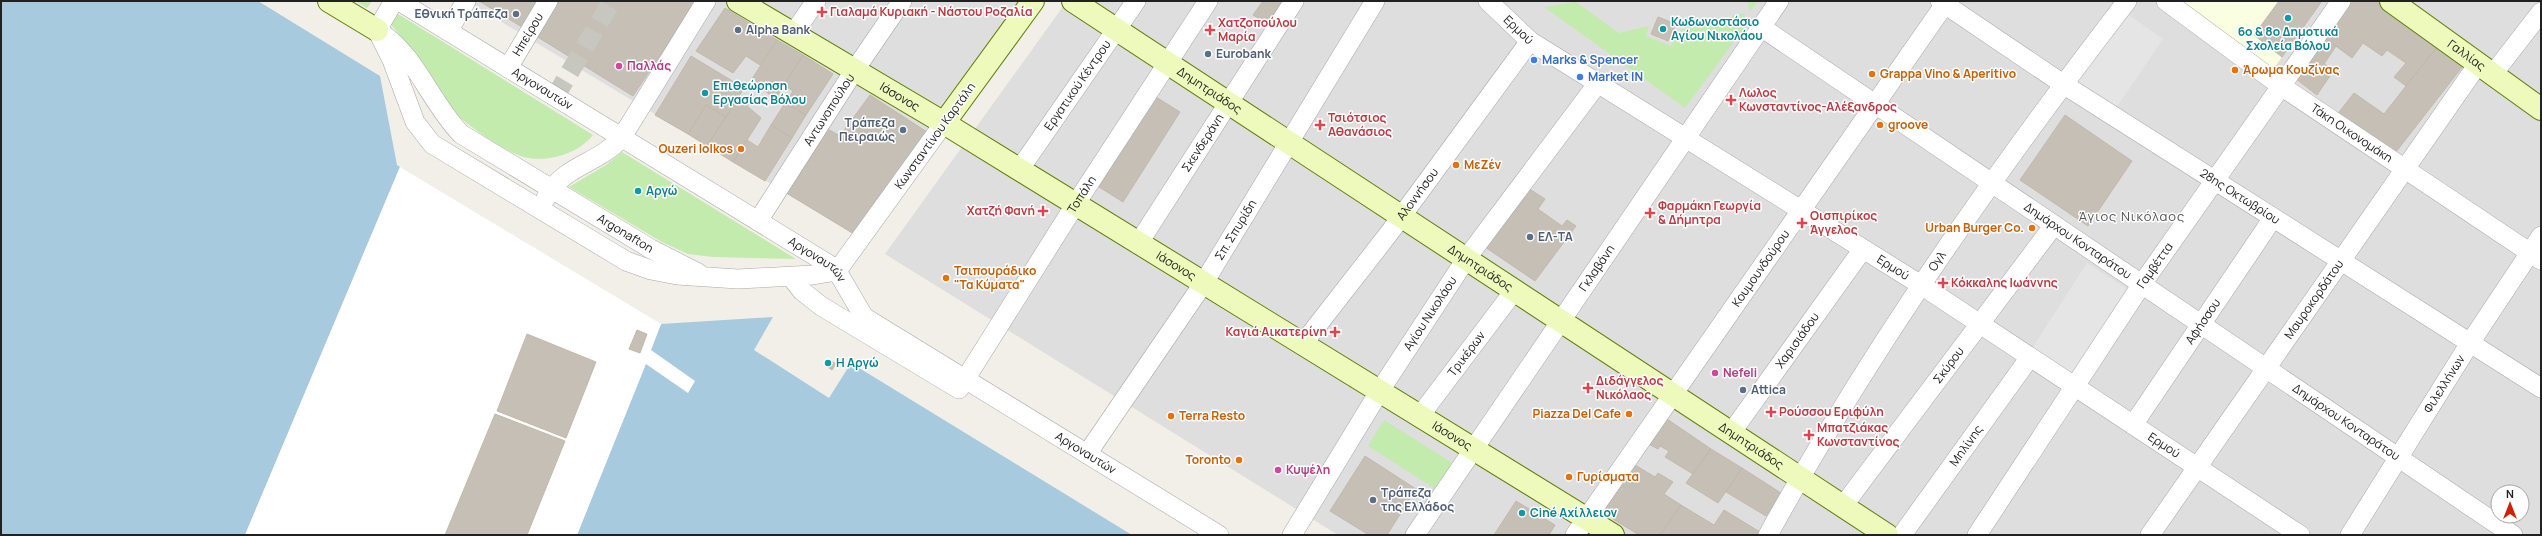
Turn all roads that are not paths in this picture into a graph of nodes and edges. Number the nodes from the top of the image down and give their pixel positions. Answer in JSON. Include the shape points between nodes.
{"nodes":[{"id":1,"x":329,"y":1,"type":"edge"},
{"id":2,"x":394,"y":1,"type":"edge"},
{"id":3,"x":399,"y":1,"type":"edge"},
{"id":4,"x":466,"y":1,"type":"edge"},
{"id":5,"x":548,"y":1,"type":"edge"},
{"id":6,"x":706,"y":1,"type":"edge"},
{"id":7,"x":738,"y":1,"type":"edge"},
{"id":8,"x":816,"y":1,"type":"edge"},
{"id":9,"x":902,"y":1,"type":"edge"},
{"id":10,"x":1033,"y":1,"type":"edge"},
{"id":11,"x":1073,"y":1,"type":"edge"},
{"id":12,"x":1136,"y":1,"type":"edge"},
{"id":13,"x":1208,"y":1,"type":"edge"},
{"id":14,"x":1294,"y":1,"type":"edge"},
{"id":15,"x":1375,"y":1,"type":"edge"},
{"id":16,"x":1779,"y":1,"type":"edge"},
{"id":17,"x":2127,"y":1,"type":"edge"},
{"id":18,"x":2166,"y":1,"type":"edge"},
{"id":19,"x":2341,"y":1,"type":"edge"},
{"id":20,"x":2391,"y":1,"type":"edge"},
{"id":21,"x":1944,"y":2,"type":"edge"},
{"id":22,"x":1495,"y":3,"type":"edge"},
{"id":23,"x":2541,"y":12,"type":"edge"},
{"id":24,"x":1761,"y":27,"type":"junction"},
{"id":25,"x":377,"y":30,"type":"junction"},
{"id":26,"x":1117,"y":30,"type":"junction"},
{"id":27,"x":448,"y":31,"type":"junction"},
{"id":28,"x":793,"y":34,"type":"junction"},
{"id":29,"x":1530,"y":41,"type":"junction"},
{"id":30,"x":1167,"y":63,"type":"junction"},
{"id":31,"x":508,"y":68,"type":"junction"},
{"id":32,"x":2486,"y":69,"type":"junction"},
{"id":33,"x":854,"y":71,"type":"junction"},
{"id":34,"x":1598,"y":83,"type":"junction"},
{"id":35,"x":2063,"y":84,"type":"junction"},
{"id":36,"x":2282,"y":86,"type":"junction"},
{"id":37,"x":1229,"y":104,"type":"junction"},
{"id":38,"x":1875,"y":104,"type":"junction"},
{"id":39,"x":2541,"y":109,"type":"edge"},
{"id":40,"x":944,"y":123,"type":"junction"},
{"id":41,"x":622,"y":138,"type":"junction"},
{"id":42,"x":1685,"y":138,"type":"junction"},
{"id":43,"x":1290,"y":144,"type":"junction"},
{"id":44,"x":2405,"y":169,"type":"junction"},
{"id":45,"x":1019,"y":170,"type":"junction"},
{"id":46,"x":2214,"y":181,"type":"junction"},
{"id":47,"x":1992,"y":183,"type":"junction"},
{"id":48,"x":551,"y":188,"type":"junction"},
{"id":49,"x":1074,"y":205,"type":"junction"},
{"id":50,"x":540,"y":210,"type":"junction"},
{"id":51,"x":1801,"y":210,"type":"junction"},
{"id":52,"x":1401,"y":216,"type":"junction"},
{"id":53,"x":2273,"y":218,"type":"junction"},
{"id":54,"x":758,"y":221,"type":"junction"},
{"id":55,"x":2054,"y":225,"type":"junction"},
{"id":56,"x":2541,"y":236,"type":"edge"},
{"id":57,"x":1138,"y":244,"type":"junction"},
{"id":58,"x":1863,"y":249,"type":"junction"},
{"id":59,"x":2535,"y":256,"type":"edge"},
{"id":60,"x":1466,"y":259,"type":"junction"},
{"id":61,"x":2341,"y":261,"type":"junction"},
{"id":62,"x":837,"y":271,"type":"junction"},
{"id":63,"x":701,"y":275,"type":"junction"},
{"id":64,"x":791,"y":277,"type":"junction"},
{"id":65,"x":1203,"y":284,"type":"junction"},
{"id":66,"x":2142,"y":284,"type":"junction"},
{"id":67,"x":1921,"y":285,"type":"junction"},
{"id":68,"x":1514,"y":291,"type":"junction"},
{"id":69,"x":1560,"y":321,"type":"junction"},
{"id":70,"x":1981,"y":324,"type":"junction"},
{"id":71,"x":2202,"y":324,"type":"junction"},
{"id":72,"x":2470,"y":343,"type":"junction"},
{"id":73,"x":1302,"y":346,"type":"junction"},
{"id":74,"x":2030,"y":357,"type":"junction"},
{"id":75,"x":2266,"y":368,"type":"junction"},
{"id":76,"x":962,"y":383,"type":"junction"},
{"id":77,"x":2076,"y":387,"type":"junction"},
{"id":78,"x":2541,"y":388,"type":"edge"},
{"id":79,"x":1379,"y":392,"type":"junction"},
{"id":80,"x":1672,"y":394,"type":"junction"},
{"id":81,"x":1418,"y":417,"type":"junction"},
{"id":82,"x":2133,"y":425,"type":"junction"},
{"id":83,"x":1731,"y":433,"type":"junction"},
{"id":84,"x":1472,"y":450,"type":"junction"},
{"id":85,"x":1087,"y":454,"type":"junction"},
{"id":86,"x":2398,"y":457,"type":"junction"},
{"id":87,"x":2198,"y":467,"type":"junction"},
{"id":88,"x":1800,"y":478,"type":"junction"},
{"id":89,"x":1843,"y":506,"type":"junction"},
{"id":90,"x":1580,"y":527,"type":"edge"},
{"id":91,"x":1219,"y":535,"type":"edge"},
{"id":92,"x":1292,"y":535,"type":"edge"},
{"id":93,"x":1415,"y":535,"type":"edge"},
{"id":94,"x":1613,"y":535,"type":"edge"},
{"id":95,"x":1768,"y":535,"type":"edge"},
{"id":96,"x":1887,"y":535,"type":"edge"},
{"id":97,"x":1902,"y":535,"type":"edge"},
{"id":98,"x":1977,"y":535,"type":"edge"},
{"id":99,"x":2150,"y":535,"type":"edge"},
{"id":100,"x":2300,"y":535,"type":"edge"},
{"id":101,"x":2350,"y":535,"type":"edge"},
{"id":102,"x":2513,"y":535,"type":"edge"}],
"edges":[{"from":1,"to":25,"type":"main road"},
{"from":2,"to":25,"type":"street"},
{"from":3,"to":27,"type":"street","name":"Αργοναυτών"},
{"from":4,"to":27,"type":"street"},
{"from":5,"to":31,"type":"street","name":"Ηπείρου"},
{"from":6,"to":41,"type":"street"},
{"from":7,"to":28,"type":"main road","name":"Ιάσονος"},
{"from":8,"to":28,"type":"street"},
{"from":9,"to":33,"type":"street","name":"Αντωνοπούλου"},
{"from":10,"to":40,"type":"main road","name":"Κωνσταντίνου Καρτάλη"},
{"from":11,"to":26,"type":"main road","name":"Δημητριάδος"},
{"from":12,"to":26,"type":"street","name":"Εργατικού Κέντρου"},
{"from":13,"to":30,"type":"street","name":"Τοπάλη"},
{"from":14,"to":37,"type":"street","name":"Σκενδεράνη"},
{"from":15,"to":43,"type":"street","name":"Σπ. Σπυρίδη"},
{"from":16,"to":24,"type":"street","name":"Γκλαβάνη"},
{"from":17,"to":35,"type":"street","name":"Ογλ"},
{"from":18,"to":36,"type":"street","name":"Τάκη Οικονομάκη"},
{"from":19,"to":36,"type":"street","name":"Γαμβέττα"},
{"from":20,"to":32,"type":"main road","name":"Γαλλίας"},
{"from":21,"to":35,"type":"street","name":"28ης Οκτωβρίου"},
{"from":21,"to":38,"type":"street","name":"Κουμουνδούρου"},
{"from":22,"to":29,"type":"street","name":"Ερμού"},
{"from":23,"to":32,"type":"street","name":"Μαυροκορδάτου"},
{"from":24,"to":38,"type":"street","name":"Δημάρχου Κονταράτου"},
{"from":24,"to":42,"type":"street","name":"Γκλαβάνη"},
{"from":25,"to":48,"type":"street","name":"Argonafton","via":[[394,41],[405,53],[445,117],[461,134]]},
{"from":25,"to":50,"type":"street","via":[[392,60],[415,122],[426,138]]},
{"from":26,"to":30,"type":"main road","name":"Δημητριάδος"},
{"from":26,"to":45,"type":"street","name":"Εργατικού Κέντρου"},
{"from":27,"to":31,"type":"street","name":"Αργοναυτών"},
{"from":28,"to":33,"type":"main road","name":"Ιάσονος"},
{"from":29,"to":34,"type":"street","name":"Ερμού"},
{"from":29,"to":52,"type":"street","name":"Αλοννήσου"},
{"from":30,"to":37,"type":"main road","name":"Δημητριάδος"},
{"from":30,"to":49,"type":"street","name":"Τοπάλη"},
{"from":31,"to":41,"type":"street","name":"Αργοναυτών"},
{"from":32,"to":39,"type":"main road","name":"Γαλλίας"},
{"from":32,"to":44,"type":"street","name":"Μαυροκορδάτου"},
{"from":33,"to":40,"type":"main road","name":"Ιάσονος"},
{"from":33,"to":54,"type":"street","name":"Αντωνοπούλου"},
{"from":34,"to":42,"type":"street","name":"Ερμού"},
{"from":34,"to":60,"type":"street","name":"Αγίου Νικολάου"},
{"from":35,"to":46,"type":"street","name":"28ης Οκτωβρίου"},
{"from":35,"to":47,"type":"street","name":"Ογλ"},
{"from":36,"to":44,"type":"street","name":"Τάκη Οικονομάκη"},
{"from":36,"to":46,"type":"street","name":"Γαμβέττα"},
{"from":37,"to":43,"type":"main road","name":"Δημητριάδος"},
{"from":37,"to":57,"type":"street","name":"Σκενδεράνη"},
{"from":38,"to":47,"type":"street","name":"Δημάρχου Κονταράτου"},
{"from":38,"to":51,"type":"street","name":"Κουμουνδούρου"},
{"from":40,"to":45,"type":"main road","name":"Ιάσονος"},
{"from":40,"to":62,"type":"street","name":"Κωνσταντίνου Καρτάλη"},
{"from":41,"to":48,"type":"street","via":[[605,152],[565,173]]},
{"from":41,"to":54,"type":"street","name":"Αργοναυτών"},
{"from":42,"to":51,"type":"street","name":"Ερμού"},
{"from":42,"to":69,"type":"street","name":"Γκλαβάνη"},
{"from":43,"to":52,"type":"main road","name":"Δημητριάδος"},
{"from":43,"to":65,"type":"street","name":"Σπ. Σπυρίδη"},
{"from":44,"to":59,"type":"street","name":"Τάκη Οικονομάκη"},
{"from":44,"to":61,"type":"street","name":"Μαυροκορδάτου"},
{"from":45,"to":49,"type":"main road","name":"Ιάσονος"},
{"from":46,"to":53,"type":"street","name":"28ης Οκτωβρίου"},
{"from":46,"to":66,"type":"street","name":"Γαμβέττα"},
{"from":47,"to":55,"type":"street","name":"Δημάρχου Κονταράτου"},
{"from":47,"to":67,"type":"street","name":"Ογλ"},
{"from":48,"to":50,"type":"street"},
{"from":48,"to":63,"type":"street","name":"Argonafton","via":[[652,249]]},
{"from":49,"to":57,"type":"main road","name":"Ιάσονος"},
{"from":49,"to":76,"type":"street","name":"Τοπάλη"},
{"from":50,"to":63,"type":"street","via":[[626,261],[677,275]]},
{"from":51,"to":58,"type":"street","name":"Ερμού"},
{"from":51,"to":80,"type":"street","name":"Κουμουνδούρου"},
{"from":52,"to":60,"type":"main road","name":"Δημητριάδος"},
{"from":52,"to":73,"type":"street","name":"Αλοννήσου"},
{"from":53,"to":61,"type":"street","name":"28ης Οκτωβρίου"},
{"from":53,"to":71,"type":"street","name":"Αφήσσου"},
{"from":54,"to":62,"type":"street","name":"Αργοναυτών"},
{"from":55,"to":66,"type":"street","name":"Δημάρχου Κονταράτου"},
{"from":55,"to":70,"type":"street","name":"Σκύρου"},
{"from":56,"to":59,"type":"street","name":"Φιλελλήνων"},
{"from":57,"to":65,"type":"main road","name":"Ιάσονος"},
{"from":58,"to":67,"type":"street","name":"Ερμού"},
{"from":58,"to":83,"type":"street","name":"Χαρισιάδου"},
{"from":59,"to":72,"type":"street","name":"Φιλελλήνων"},
{"from":60,"to":68,"type":"main road","name":"Δημητριάδος"},
{"from":60,"to":79,"type":"street","name":"Αγίου Νικολάου"},
{"from":61,"to":72,"type":"street","name":"28ης Οκτωβρίου"},
{"from":61,"to":75,"type":"street","name":"Μαυροκορδάτου"},
{"from":62,"to":64,"type":"street"},
{"from":62,"to":76,"type":"street","name":"Αργοναυτών","via":[[864,316]]},
{"from":63,"to":64,"type":"street","via":[[738,278]]},
{"from":64,"to":76,"type":"street","name":"Αργοναυτών","via":[[802,291],[821,306]]},
{"from":65,"to":73,"type":"main road","name":"Ιάσονος"},
{"from":65,"to":85,"type":"street","name":"Σπ. Σπυρίδη"},
{"from":66,"to":71,"type":"street","name":"Δημάρχου Κονταράτου"},
{"from":66,"to":77,"type":"street","name":"Γαμβέττα"},
{"from":67,"to":70,"type":"street","name":"Ερμού"},
{"from":67,"to":88,"type":"street","name":"Ογλ"},
{"from":68,"to":69,"type":"main road","name":"Δημητριάδος"},
{"from":68,"to":81,"type":"street","name":"Τρικέρων"},
{"from":69,"to":80,"type":"main road","name":"Δημητριάδος"},
{"from":69,"to":84,"type":"street","name":"Γκλαβάνη"},
{"from":70,"to":74,"type":"street","name":"Ερμού"},
{"from":70,"to":89,"type":"street","name":"Σκύρου"},
{"from":71,"to":75,"type":"street","name":"Δημάρχου Κονταράτου"},
{"from":71,"to":82,"type":"street","name":"Αφήσσου"},
{"from":72,"to":78,"type":"street","name":"28ης Οκτωβρίου"},
{"from":72,"to":86,"type":"street","name":"Φιλελλήνων"},
{"from":73,"to":79,"type":"main road","name":"Ιάσονος"},
{"from":74,"to":77,"type":"street","name":"Ερμού"},
{"from":74,"to":97,"type":"street","name":"Μηλίνης"},
{"from":75,"to":86,"type":"street","name":"Δημάρχου Κονταράτου"},
{"from":75,"to":87,"type":"street","name":"Μαυροκορδάτου"},
{"from":76,"to":85,"type":"street","name":"Αργοναυτών"},
{"from":77,"to":82,"type":"street","name":"Ερμού"},
{"from":77,"to":98,"type":"street","name":"Γαμβέττα"},
{"from":79,"to":81,"type":"main road","name":"Ιάσονος"},
{"from":79,"to":92,"type":"street","name":"Αγίου Νικολάου"},
{"from":80,"to":83,"type":"main road","name":"Δημητριάδος"},
{"from":80,"to":90,"type":"street","name":"Κουμουνδούρου"},
{"from":81,"to":84,"type":"main road","name":"Ιάσονος"},
{"from":82,"to":87,"type":"street","name":"Ερμού"},
{"from":83,"to":88,"type":"main road","name":"Δημητριάδος"},
{"from":84,"to":90,"type":"main road","name":"Ιάσονος"},
{"from":84,"to":93,"type":"street","name":"Γκλαβάνη"},
{"from":85,"to":91,"type":"street","name":"Αργοναυτών"},
{"from":86,"to":101,"type":"street","name":"Φιλελλήνων"},
{"from":86,"to":102,"type":"street","name":"Δημάρχου Κονταράτου"},
{"from":87,"to":99,"type":"street","name":"Μαυροκορδάτου"},
{"from":87,"to":100,"type":"street","name":"Ερμού"},
{"from":88,"to":89,"type":"main road","name":"Δημητριάδος"},
{"from":88,"to":95,"type":"street","name":"Ογλ"},
{"from":89,"to":96,"type":"main road","name":"Δημητριάδος"},
{"from":90,"to":94,"type":"main road","name":"Ιάσονος"}]}
